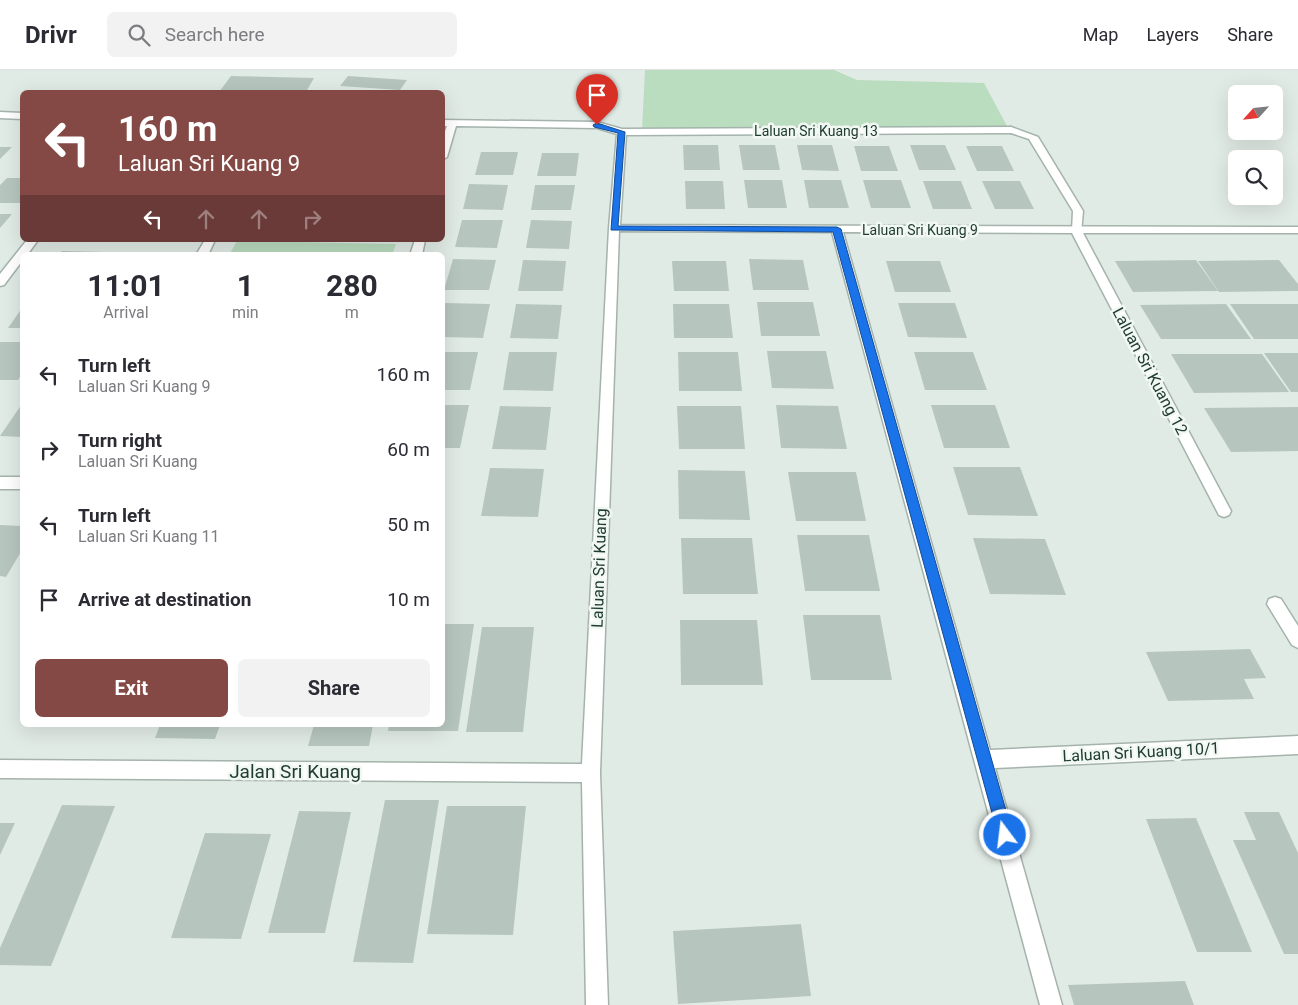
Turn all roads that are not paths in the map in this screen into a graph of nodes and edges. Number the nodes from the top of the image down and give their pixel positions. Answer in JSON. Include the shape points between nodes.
{"nodes":[{"id":1,"x":0,"y":115,"type":"edge"},
{"id":2,"x":20,"y":116,"type":"edge"},
{"id":3,"x":447,"y":123,"type":"edge"},
{"id":4,"x":622,"y":132,"type":"junction"},
{"id":5,"x":445,"y":137,"type":"edge"},
{"id":6,"x":614,"y":228,"type":"junction"},
{"id":7,"x":837,"y":229,"type":"junction"},
{"id":8,"x":1077,"y":230,"type":"junction"},
{"id":9,"x":1292,"y":230,"type":"edge"},
{"id":10,"x":32,"y":242,"type":"edge"},
{"id":11,"x":1298,"y":243,"type":"edge"},
{"id":12,"x":24,"y":252,"type":"edge"},
{"id":13,"x":20,"y":257,"type":"edge"},
{"id":14,"x":0,"y":282,"type":"edge"},
{"id":15,"x":0,"y":483,"type":"edge"},
{"id":16,"x":20,"y":483,"type":"edge"},
{"id":17,"x":1224,"y":511,"type":"dead end"},
{"id":18,"x":1275,"y":604,"type":"dead end"},
{"id":19,"x":1298,"y":640,"type":"edge"},
{"id":20,"x":1298,"y":745,"type":"edge"},
{"id":21,"x":985,"y":759,"type":"junction"},
{"id":22,"x":0,"y":769,"type":"edge"},
{"id":23,"x":590,"y":773,"type":"junction"},
{"id":24,"x":597,"y":1005,"type":"edge"},
{"id":25,"x":1052,"y":1005,"type":"edge"}],
"edges":[{"from":1,"to":2,"type":"street"},
{"from":3,"to":4,"type":"street","name":"Laluan Sri Kuang 13","via":[[597,125]]},
{"from":3,"to":5,"type":"street"},
{"from":4,"to":6,"type":"street","name":"Laluan Sri Kuang"},
{"from":4,"to":8,"type":"street","name":"Laluan Sri Kuang 13","via":[[1011,130],[1033,137],[1078,211]]},
{"from":6,"to":7,"type":"street","name":"Laluan Sri Kuang 9"},
{"from":6,"to":23,"type":"street","name":"Laluan Sri Kuang"},
{"from":7,"to":8,"type":"street","name":"Laluan Sri Kuang 9"},
{"from":7,"to":21,"type":"street"},
{"from":8,"to":9,"type":"street","name":"Laluan Sri Kuang 9"},
{"from":8,"to":17,"type":"street","name":"Laluan Sri Kuang 12"},
{"from":9,"to":11,"type":"street"},
{"from":10,"to":12,"type":"street"},
{"from":13,"to":14,"type":"street"},
{"from":15,"to":16,"type":"street"},
{"from":18,"to":19,"type":"street"},
{"from":20,"to":21,"type":"street","name":"Laluan Sri Kuang 10/1"},
{"from":21,"to":25,"type":"street"},
{"from":22,"to":23,"type":"street","name":"Jalan Sri Kuang"},
{"from":23,"to":24,"type":"street","name":"Laluan Sri Kuang"}]}
